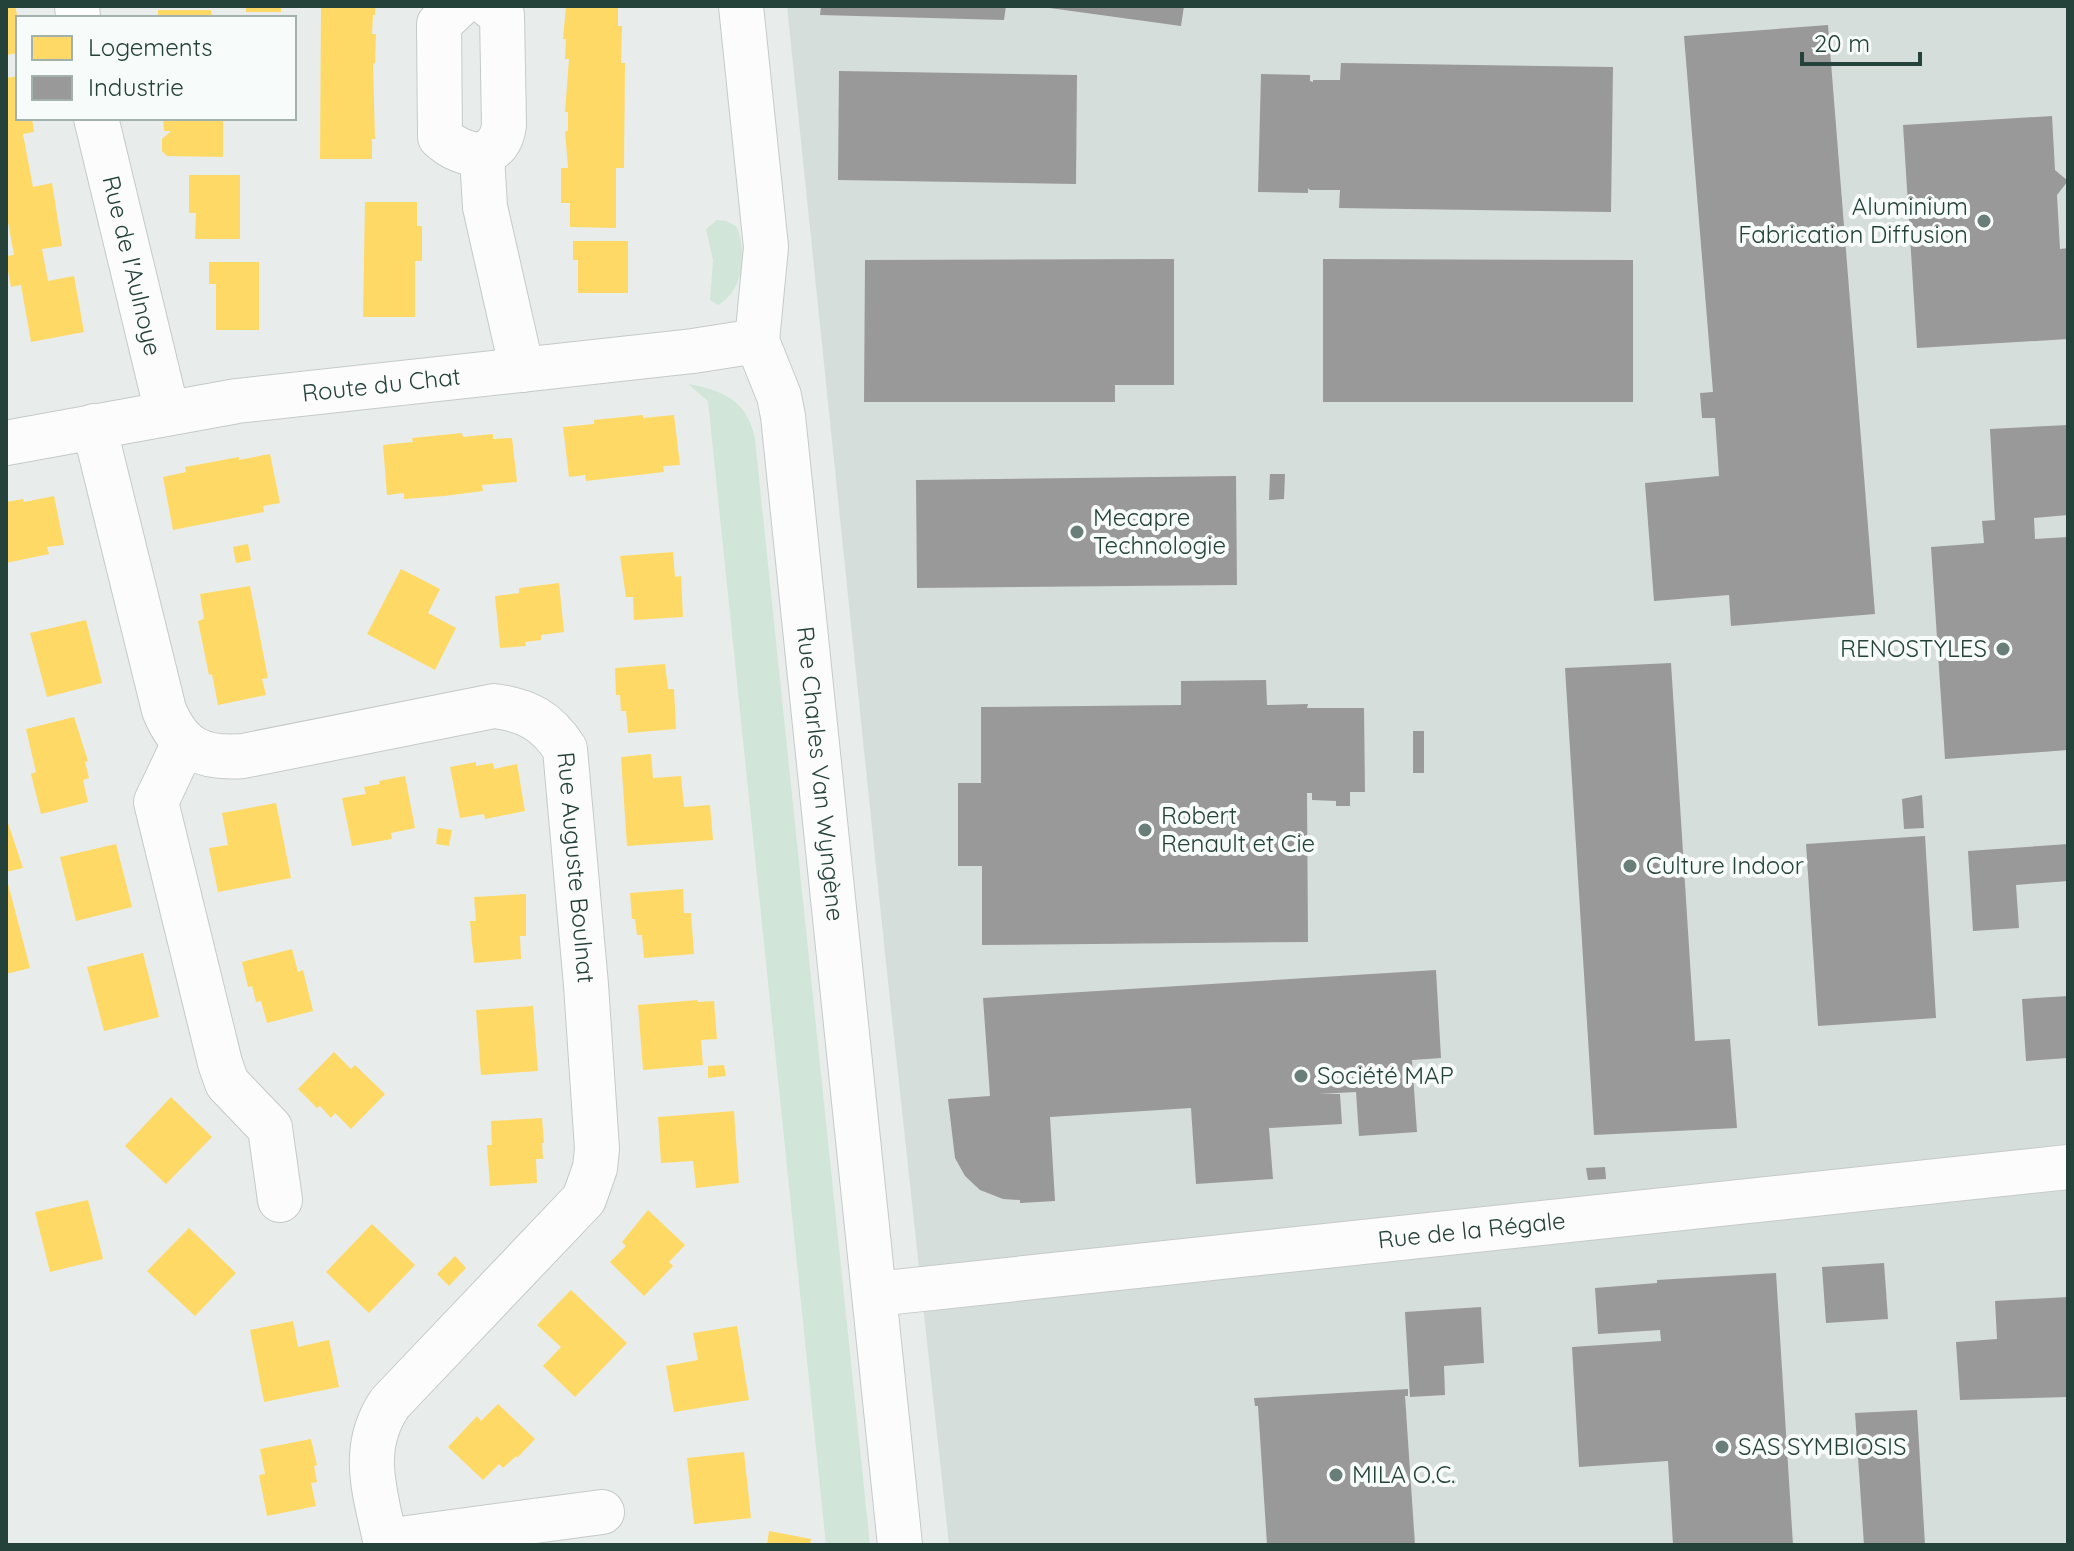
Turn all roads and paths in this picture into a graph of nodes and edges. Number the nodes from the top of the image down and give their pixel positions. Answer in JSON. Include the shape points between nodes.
{"nodes":[{"id":1,"x":458,"y":6,"type":"edge"},
{"id":2,"x":490,"y":6,"type":"edge"},
{"id":3,"x":741,"y":6,"type":"edge"},
{"id":4,"x":96,"y":120,"type":"edge"},
{"id":5,"x":482,"y":156,"type":"junction"},
{"id":6,"x":757,"y":341,"type":"junction"},
{"id":7,"x":522,"y":370,"type":"junction"},
{"id":8,"x":167,"y":412,"type":"junction"},
{"id":9,"x":94,"y":426,"type":"junction"},
{"id":10,"x":6,"y":443,"type":"edge"},
{"id":11,"x":184,"y":743,"type":"junction"},
{"id":12,"x":2068,"y":1167,"type":"edge"},
{"id":13,"x":280,"y":1200,"type":"dead end"},
{"id":14,"x":875,"y":1294,"type":"junction"},
{"id":15,"x":602,"y":1512,"type":"dead end"},
{"id":16,"x":386,"y":1543,"type":"edge"},
{"id":17,"x":900,"y":1545,"type":"edge"}],
"edges":[{"from":1,"to":5,"type":"street","via":[[439,24],[440,137],[465,153]]},
{"from":2,"to":5,"type":"street","via":[[502,15],[504,125],[496,147]]},
{"from":3,"to":6,"type":"street","name":"Rue Charles Van Wyngène","via":[[766,247]]},
{"from":4,"to":8,"type":"street","name":"Rue de l'Aulnoye"},
{"from":5,"to":7,"type":"street","via":[[485,207]]},
{"from":6,"to":7,"type":"street","name":"Route du Chat"},
{"from":6,"to":14,"type":"street","name":"Rue Charles Van Wyngène","via":[[783,416]]},
{"from":7,"to":8,"type":"street","name":"Route du Chat"},
{"from":8,"to":9,"type":"street","name":"Route du Chat"},
{"from":9,"to":10,"type":"street","name":"Route du Chat"},
{"from":9,"to":11,"type":"street","via":[[164,710]]},
{"from":11,"to":13,"type":"street","via":[[156,802],[220,1063],[227,1083],[270,1128]]},
{"from":11,"to":16,"type":"street","name":"Rue Auguste Boulnat","via":[[207,755],[243,756],[494,706],[514,708],[542,721],[565,749],[586,985],[595,1168],[584,1199],[378,1420],[370,1454]]},
{"from":12,"to":14,"type":"street","name":"Rue de la Régale"},
{"from":14,"to":17,"type":"street","name":"Rue Charles Van Wyngène"},
{"from":15,"to":16,"type":"street","name":"Rue Auguste Boulnat"}]}
